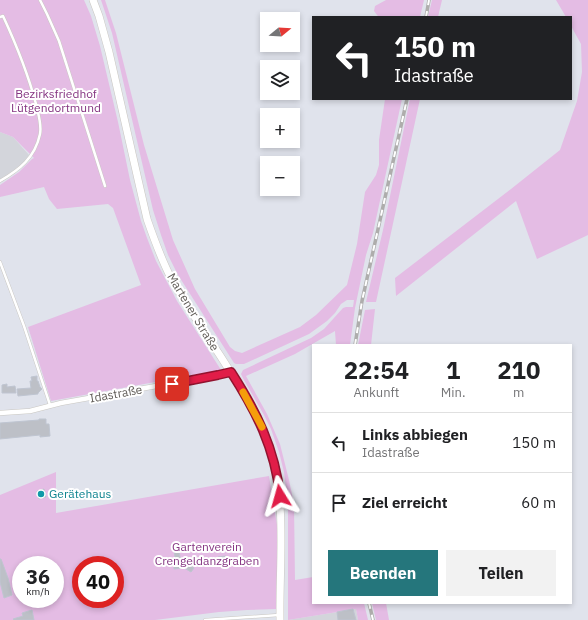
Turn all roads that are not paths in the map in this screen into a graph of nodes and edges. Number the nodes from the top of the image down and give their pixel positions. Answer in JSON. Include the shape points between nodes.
{"nodes":[{"id":1,"x":40,"y":0,"type":"edge"},
{"id":2,"x":93,"y":0,"type":"edge"},
{"id":3,"x":0,"y":17,"type":"edge"},
{"id":4,"x":0,"y":182,"type":"edge"},
{"id":5,"x":106,"y":186,"type":"dead end"},
{"id":6,"x":0,"y":262,"type":"edge"},
{"id":7,"x":231,"y":372,"type":"junction"},
{"id":8,"x":50,"y":406,"type":"junction"},
{"id":9,"x":0,"y":412,"type":"edge"},
{"id":10,"x":280,"y":617,"type":"edge"},
{"id":11,"x":205,"y":620,"type":"edge"}],
"edges":[{"from":1,"to":5,"type":"lane","via":[[59,41]]},
{"from":2,"to":7,"type":"street","name":"Martener Straße","via":[[109,52],[153,237],[172,278]]},
{"from":3,"to":4,"type":"lane","via":[[3,16],[21,58],[41,130],[36,146],[26,162]]},
{"from":6,"to":8,"type":"lane"},
{"from":7,"to":8,"type":"street","name":"Idastraße"},
{"from":7,"to":10,"type":"street","name":"Martener Straße","via":[[260,422],[276,470],[281,532]]},
{"from":8,"to":9,"type":"street","name":"Idastraße"},
{"from":10,"to":11,"type":"lane"}]}
